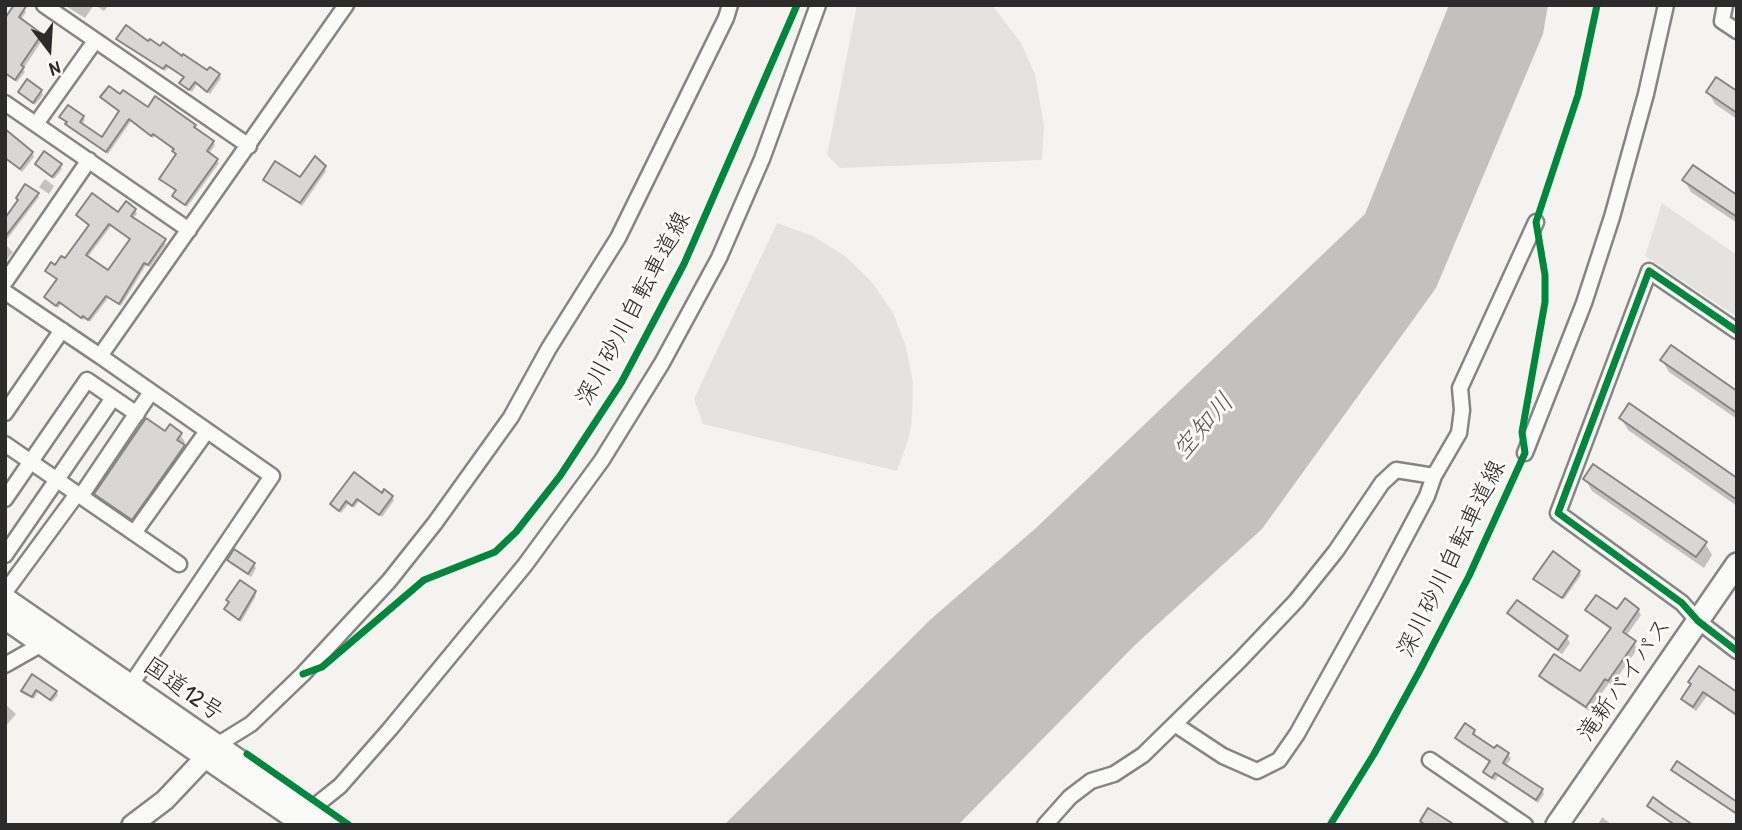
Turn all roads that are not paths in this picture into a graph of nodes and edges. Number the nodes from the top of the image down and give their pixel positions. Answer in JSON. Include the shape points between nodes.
{"nodes":[{"id":1,"x":44,"y":5,"type":"edge"},
{"id":2,"x":346,"y":5,"type":"edge"},
{"id":3,"x":738,"y":5,"type":"edge"},
{"id":4,"x":818,"y":5,"type":"edge"},
{"id":5,"x":1666,"y":5,"type":"edge"},
{"id":6,"x":1724,"y":5,"type":"edge"},
{"id":7,"x":728,"y":11,"type":"edge"},
{"id":8,"x":1737,"y":32,"type":"edge"},
{"id":9,"x":95,"y":41,"type":"junction"},
{"id":10,"x":5,"y":103,"type":"edge"},
{"id":11,"x":36,"y":124,"type":"junction"},
{"id":12,"x":249,"y":146,"type":"junction"},
{"id":13,"x":89,"y":160,"type":"junction"},
{"id":14,"x":1536,"y":222,"type":"dead end"},
{"id":15,"x":189,"y":230,"type":"junction"},
{"id":16,"x":5,"y":282,"type":"edge"},
{"id":17,"x":5,"y":292,"type":"edge"},
{"id":18,"x":62,"y":330,"type":"junction"},
{"id":19,"x":1737,"y":331,"type":"edge"},
{"id":20,"x":100,"y":356,"type":"junction"},
{"id":21,"x":151,"y":392,"type":"junction"},
{"id":22,"x":113,"y":398,"type":"junction"},
{"id":23,"x":5,"y":413,"type":"edge"},
{"id":24,"x":137,"y":414,"type":"junction"},
{"id":25,"x":207,"y":431,"type":"junction"},
{"id":26,"x":5,"y":444,"type":"edge"},
{"id":27,"x":1525,"y":453,"type":"dead end"},
{"id":28,"x":31,"y":462,"type":"junction"},
{"id":29,"x":1434,"y":476,"type":"junction"},
{"id":30,"x":57,"y":480,"type":"junction"},
{"id":31,"x":79,"y":495,"type":"junction"},
{"id":32,"x":5,"y":499,"type":"edge"},
{"id":33,"x":134,"y":533,"type":"junction"},
{"id":34,"x":5,"y":555,"type":"edge"},
{"id":35,"x":179,"y":564,"type":"dead end"},
{"id":36,"x":1737,"y":564,"type":"edge"},
{"id":37,"x":5,"y":592,"type":"edge"},
{"id":38,"x":5,"y":599,"type":"edge"},
{"id":39,"x":5,"y":618,"type":"edge"},
{"id":40,"x":1698,"y":621,"type":"junction"},
{"id":41,"x":42,"y":644,"type":"junction"},
{"id":42,"x":1737,"y":651,"type":"edge"},
{"id":43,"x":5,"y":665,"type":"edge"},
{"id":44,"x":130,"y":686,"type":"junction"},
{"id":45,"x":1176,"y":725,"type":"junction"},
{"id":46,"x":211,"y":751,"type":"junction"},
{"id":47,"x":1430,"y":760,"type":"dead end"},
{"id":48,"x":236,"y":768,"type":"junction"},
{"id":49,"x":132,"y":825,"type":"edge"},
{"id":50,"x":292,"y":825,"type":"edge"},
{"id":51,"x":305,"y":825,"type":"edge"},
{"id":52,"x":331,"y":825,"type":"edge"},
{"id":53,"x":1045,"y":825,"type":"edge"},
{"id":54,"x":1525,"y":825,"type":"edge"},
{"id":55,"x":1557,"y":825,"type":"edge"}],
"edges":[{"from":1,"to":9,"type":"street"},
{"from":2,"to":12,"type":"street"},
{"from":3,"to":7,"type":"street"},
{"from":4,"to":50,"type":"street","via":[[762,159],[719,258],[602,460],[525,565],[390,729],[340,786]]},
{"from":5,"to":27,"type":"street","via":[[1612,217]]},
{"from":6,"to":8,"type":"street","via":[[1722,21]]},
{"from":7,"to":46,"type":"street","via":[[618,238],[511,417],[389,581],[251,724]]},
{"from":9,"to":11,"type":"street"},
{"from":9,"to":12,"type":"street"},
{"from":10,"to":11,"type":"street"},
{"from":11,"to":13,"type":"street"},
{"from":12,"to":15,"type":"street"},
{"from":13,"to":15,"type":"street"},
{"from":13,"to":16,"type":"street"},
{"from":14,"to":29,"type":"street","via":[[1468,366],[1460,388],[1459,433]]},
{"from":15,"to":20,"type":"street"},
{"from":17,"to":18,"type":"street"},
{"from":18,"to":20,"type":"street"},
{"from":18,"to":23,"type":"street"},
{"from":19,"to":40,"type":"street","via":[[1649,271],[1558,513],[1682,603]]},
{"from":20,"to":21,"type":"street"},
{"from":21,"to":24,"type":"street"},
{"from":21,"to":25,"type":"street"},
{"from":22,"to":24,"type":"street"},
{"from":22,"to":28,"type":"street","via":[[87,380]]},
{"from":22,"to":30,"type":"street"},
{"from":24,"to":31,"type":"street"},
{"from":25,"to":33,"type":"street"},
{"from":25,"to":44,"type":"street","via":[[272,476]]},
{"from":26,"to":28,"type":"street"},
{"from":28,"to":30,"type":"street"},
{"from":28,"to":32,"type":"street"},
{"from":29,"to":45,"type":"street","via":[[1396,470],[1382,483],[1296,601]]},
{"from":29,"to":45,"type":"street","via":[[1376,592],[1279,760],[1257,771],[1223,756]]},
{"from":30,"to":31,"type":"street"},
{"from":30,"to":34,"type":"street"},
{"from":31,"to":33,"type":"street"},
{"from":31,"to":37,"type":"street"},
{"from":33,"to":35,"type":"street"},
{"from":36,"to":40,"type":"highway","name":"滝新バイパス"},
{"from":38,"to":44,"type":"highway","name":"国道12号"},
{"from":39,"to":41,"type":"highway","name":"国道12号"},
{"from":40,"to":42,"type":"street"},
{"from":40,"to":55,"type":"highway","name":"滝新バイパス"},
{"from":41,"to":43,"type":"street"},
{"from":41,"to":46,"type":"highway","name":"国道12号"},
{"from":44,"to":46,"type":"highway","name":"国道12号"},
{"from":45,"to":53,"type":"street","via":[[1143,755],[1070,797]]},
{"from":46,"to":48,"type":"highway","name":"国道12号"},
{"from":46,"to":49,"type":"main road","via":[[164,800]]},
{"from":47,"to":54,"type":"street"},
{"from":48,"to":51,"type":"highway","name":"国道12号","bridge":true},
{"from":48,"to":52,"type":"highway","name":"国道12号","bridge":true}]}
